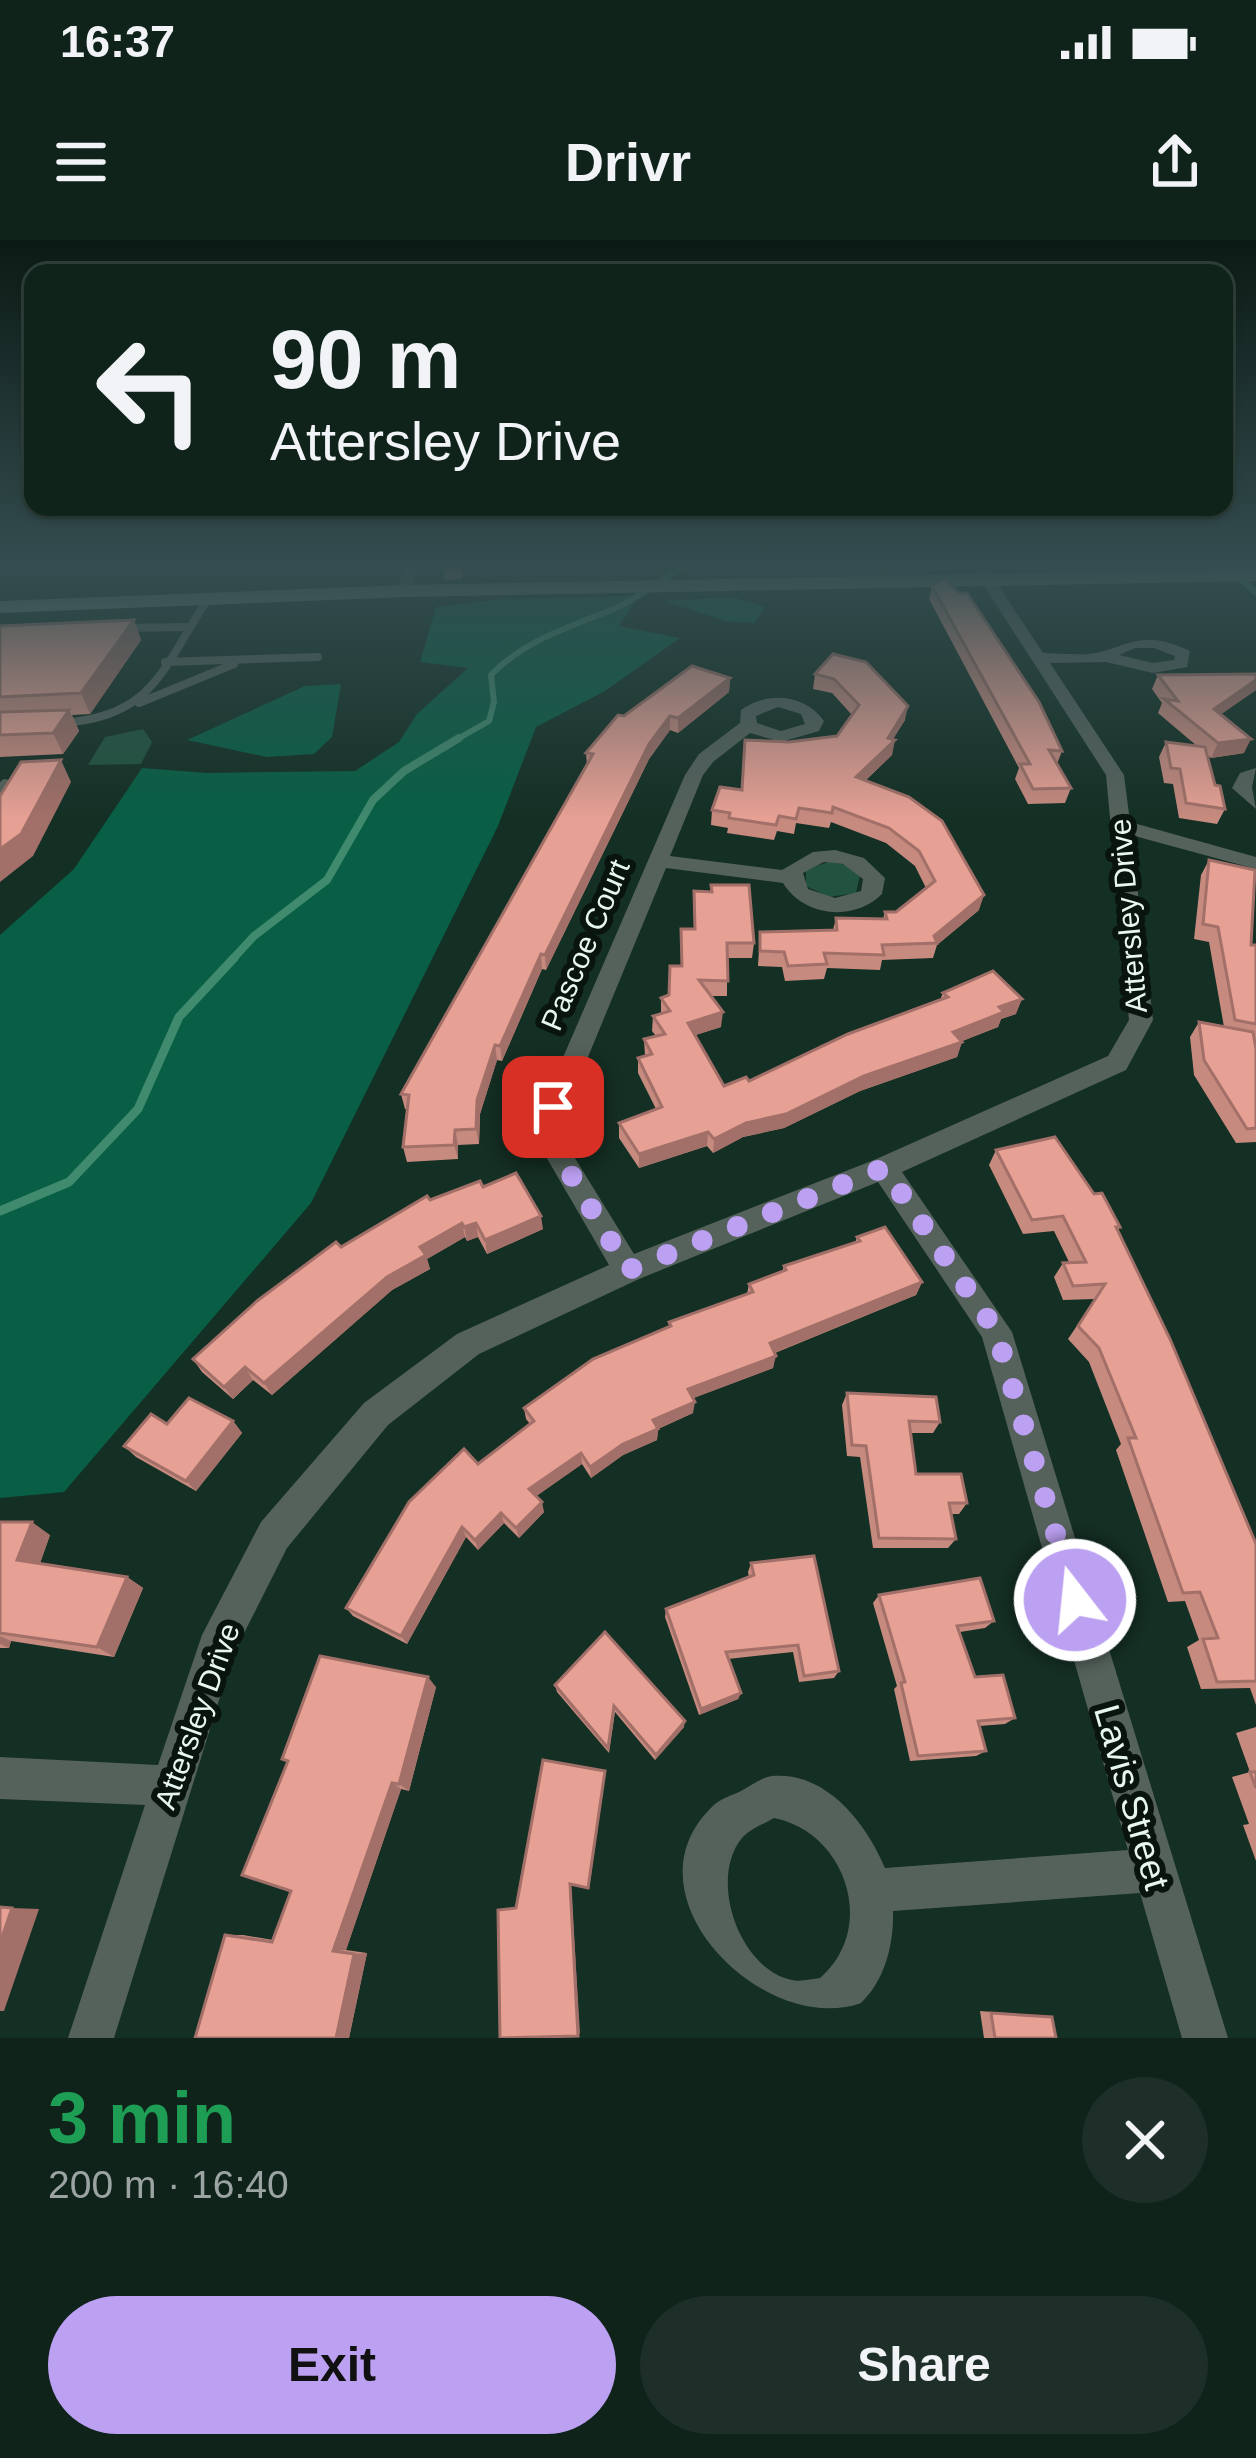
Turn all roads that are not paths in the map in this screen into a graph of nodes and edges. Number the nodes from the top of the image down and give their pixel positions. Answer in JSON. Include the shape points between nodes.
{"nodes":[{"id":1,"x":172,"y":651,"type":"edge"},
{"id":2,"x":1038,"y":651,"type":"edge"},
{"id":3,"x":318,"y":656,"type":"dead end"},
{"id":4,"x":1106,"y":656,"type":"dead end"},
{"id":5,"x":1043,"y":658,"type":"junction"},
{"id":6,"x":248,"y":659,"type":"junction"},
{"id":7,"x":165,"y":662,"type":"junction"},
{"id":8,"x":139,"y":703,"type":"junction"},
{"id":9,"x":40,"y":724,"type":"edge"},
{"id":10,"x":749,"y":725,"type":"dead end"},
{"id":11,"x":1256,"y":775,"type":"edge"},
{"id":12,"x":1256,"y":803,"type":"edge"},
{"id":13,"x":1121,"y":826,"type":"junction"},
{"id":14,"x":656,"y":860,"type":"junction"},
{"id":15,"x":1256,"y":862,"type":"edge"},
{"id":16,"x":791,"y":878,"type":"dead end"},
{"id":17,"x":884,"y":1168,"type":"junction"},
{"id":18,"x":628,"y":1270,"type":"junction"},
{"id":19,"x":0,"y":1778,"type":"edge"},
{"id":20,"x":170,"y":1786,"type":"junction"},
{"id":21,"x":1153,"y":1870,"type":"junction"},
{"id":22,"x":871,"y":1891,"type":"junction"},
{"id":23,"x":91,"y":2038,"type":"edge"},
{"id":24,"x":1205,"y":2038,"type":"edge"}],
"edges":[{"from":1,"to":7,"type":"lane"},
{"from":2,"to":5,"type":"street","name":"Attersley Drive"},
{"from":3,"to":6,"type":"lane"},
{"from":4,"to":5,"type":"street"},
{"from":5,"to":13,"type":"street","name":"Attersley Drive","via":[[1115,775]]},
{"from":6,"to":7,"type":"lane"},
{"from":6,"to":8,"type":"lane"},
{"from":7,"to":8,"type":"lane"},
{"from":8,"to":9,"type":"lane","via":[[101,721]]},
{"from":10,"to":14,"type":"street","name":"Pascoe Court","via":[[699,765]]},
{"from":11,"to":12,"type":"street","via":[[1242,788]]},
{"from":13,"to":15,"type":"street"},
{"from":13,"to":17,"type":"street","name":"Attersley Drive","via":[[1141,1020],[1117,1063]]},
{"from":14,"to":16,"type":"street"},
{"from":14,"to":18,"type":"street","name":"Pascoe Court","via":[[549,1120],[552,1143]]},
{"from":17,"to":18,"type":"street","name":"Attersley Drive"},
{"from":17,"to":21,"type":"street","name":"Lavis Street","via":[[996,1331]]},
{"from":18,"to":20,"type":"street","name":"Attersley Drive","via":[[468,1344],[376,1414],[274,1535],[216,1649]]},
{"from":19,"to":20,"type":"street"},
{"from":20,"to":23,"type":"street","name":"Attersley Drive"},
{"from":21,"to":22,"type":"street"},
{"from":21,"to":24,"type":"street","name":"Lavis Street"},
{"from":22,"to":22,"type":"street","via":[[844,1830],[797,1798],[772,1796],[727,1820],[712,1845],[704,1912],[734,1978],[760,2001],[790,2010],[820,2006],[846,1988],[864,1961]]}]}
